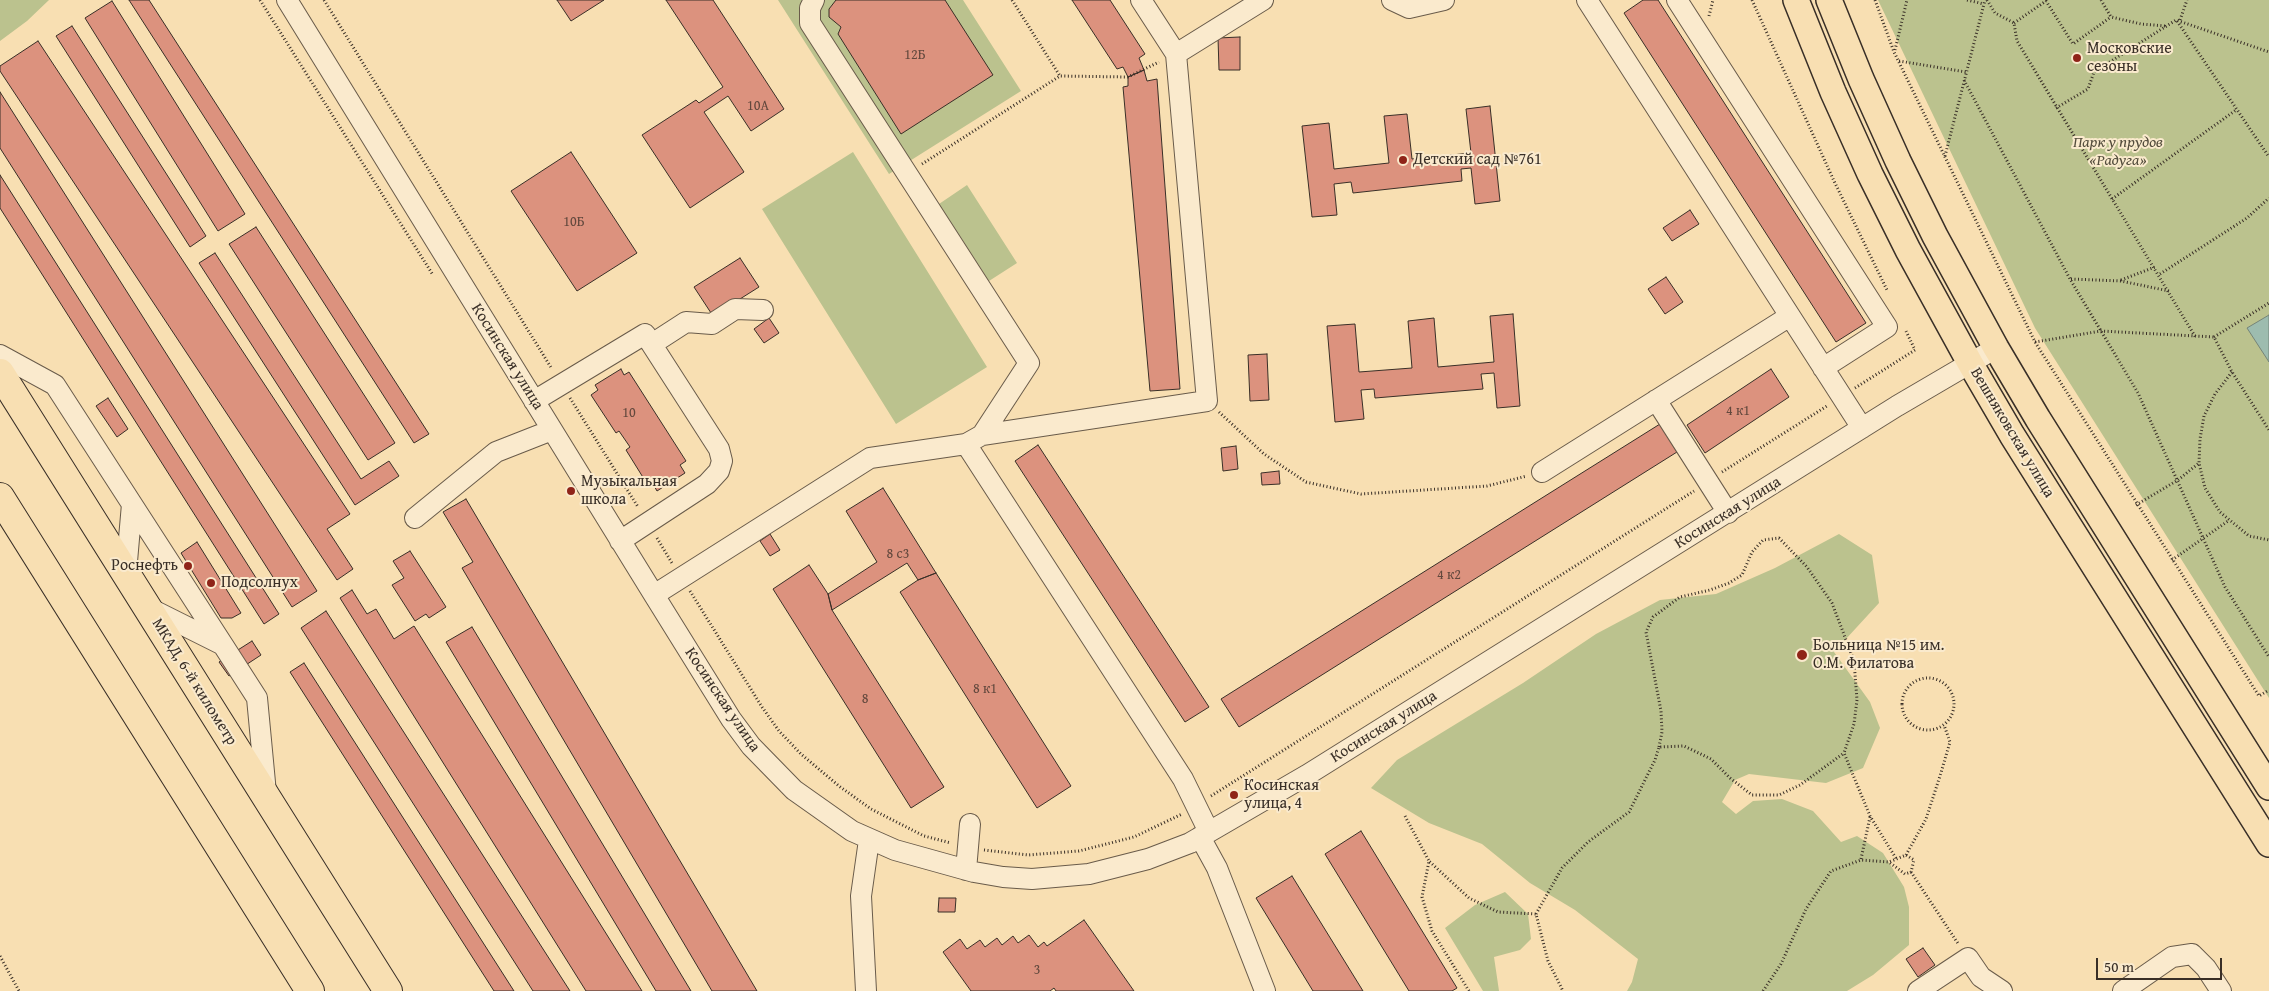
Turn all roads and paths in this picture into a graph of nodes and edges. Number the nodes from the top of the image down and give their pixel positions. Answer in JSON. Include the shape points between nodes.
{"nodes":[{"id":1,"x":286,"y":0,"type":"edge"},
{"id":2,"x":324,"y":0,"type":"edge"},
{"id":3,"x":814,"y":0,"type":"edge"},
{"id":4,"x":1012,"y":0,"type":"edge"},
{"id":5,"x":1141,"y":0,"type":"edge"},
{"id":6,"x":1263,"y":0,"type":"edge"},
{"id":7,"x":1392,"y":0,"type":"edge"},
{"id":8,"x":1444,"y":0,"type":"edge"},
{"id":9,"x":1587,"y":0,"type":"edge"},
{"id":10,"x":1677,"y":0,"type":"edge"},
{"id":11,"x":1752,"y":0,"type":"edge"},
{"id":12,"x":1796,"y":0,"type":"edge"},
{"id":13,"x":1829,"y":0,"type":"edge"},
{"id":14,"x":1875,"y":0,"type":"edge"},
{"id":15,"x":1907,"y":0,"type":"edge"},
{"id":16,"x":1967,"y":0,"type":"edge"},
{"id":17,"x":2100,"y":0,"type":"edge"},
{"id":18,"x":2187,"y":0,"type":"edge"},
{"id":19,"x":1985,"y":1,"type":"edge"},
{"id":20,"x":2045,"y":1,"type":"edge"},
{"id":21,"x":2112,"y":17,"type":"junction"},
{"id":22,"x":2178,"y":20,"type":"junction"},
{"id":23,"x":2014,"y":23,"type":"junction"},
{"id":24,"x":2166,"y":26,"type":"junction"},
{"id":25,"x":1894,"y":52,"type":"junction"},
{"id":26,"x":2269,"y":52,"type":"edge"},
{"id":27,"x":1176,"y":54,"type":"junction"},
{"id":28,"x":1899,"y":61,"type":"junction"},
{"id":29,"x":1966,"y":72,"type":"junction"},
{"id":30,"x":1060,"y":76,"type":"junction"},
{"id":31,"x":1964,"y":80,"type":"junction"},
{"id":32,"x":2056,"y":108,"type":"junction"},
{"id":33,"x":2236,"y":110,"type":"junction"},
{"id":34,"x":1945,"y":156,"type":"junction"},
{"id":35,"x":2269,"y":157,"type":"edge"},
{"id":36,"x":907,"y":173,"type":"junction"},
{"id":37,"x":2269,"y":198,"type":"edge"},
{"id":38,"x":2112,"y":199,"type":"junction"},
{"id":39,"x":1945,"y":254,"type":"junction"},
{"id":40,"x":2155,"y":267,"type":"junction"},
{"id":41,"x":1918,"y":268,"type":"junction"},
{"id":42,"x":2160,"y":274,"type":"junction"},
{"id":43,"x":2070,"y":279,"type":"junction"},
{"id":44,"x":2121,"y":281,"type":"junction"},
{"id":45,"x":2169,"y":291,"type":"junction"},
{"id":46,"x":1889,"y":295,"type":"dead end"},
{"id":47,"x":2269,"y":303,"type":"edge"},
{"id":48,"x":763,"y":310,"type":"dead end"},
{"id":49,"x":1790,"y":316,"type":"junction"},
{"id":50,"x":1904,"y":327,"type":"dead end"},
{"id":51,"x":2101,"y":331,"type":"junction"},
{"id":52,"x":2214,"y":337,"type":"junction"},
{"id":53,"x":2196,"y":338,"type":"junction"},
{"id":54,"x":2035,"y":342,"type":"junction"},
{"id":55,"x":652,"y":344,"type":"junction"},
{"id":56,"x":1996,"y":348,"type":"junction"},
{"id":57,"x":0,"y":355,"type":"edge"},
{"id":58,"x":1970,"y":363,"type":"junction"},
{"id":59,"x":1823,"y":368,"type":"junction"},
{"id":60,"x":2232,"y":372,"type":"junction"},
{"id":61,"x":0,"y":373,"type":"edge"},
{"id":62,"x":562,"y":385,"type":"junction"},
{"id":63,"x":1842,"y":397,"type":"junction"},
{"id":64,"x":1208,"y":400,"type":"junction"},
{"id":65,"x":1656,"y":400,"type":"junction"},
{"id":66,"x":534,"y":401,"type":"junction"},
{"id":67,"x":1862,"y":428,"type":"junction"},
{"id":68,"x":552,"y":430,"type":"junction"},
{"id":69,"x":2269,"y":430,"type":"edge"},
{"id":70,"x":974,"y":440,"type":"junction"},
{"id":71,"x":2199,"y":463,"type":"junction"},
{"id":72,"x":1542,"y":472,"type":"joint"},
{"id":73,"x":2178,"y":480,"type":"junction"},
{"id":74,"x":1708,"y":481,"type":"junction"},
{"id":75,"x":0,"y":497,"type":"edge"},
{"id":76,"x":132,"y":504,"type":"junction"},
{"id":77,"x":2136,"y":504,"type":"junction"},
{"id":78,"x":1728,"y":513,"type":"junction"},
{"id":79,"x":415,"y":518,"type":"dead end"},
{"id":80,"x":2228,"y":521,"type":"junction"},
{"id":81,"x":648,"y":523,"type":"junction"},
{"id":82,"x":2203,"y":539,"type":"junction"},
{"id":83,"x":2269,"y":540,"type":"edge"},
{"id":84,"x":620,"y":541,"type":"junction"},
{"id":85,"x":2172,"y":560,"type":"junction"},
{"id":86,"x":126,"y":572,"type":"junction"},
{"id":87,"x":682,"y":578,"type":"junction"},
{"id":88,"x":654,"y":595,"type":"junction"},
{"id":89,"x":147,"y":607,"type":"junction"},
{"id":90,"x":223,"y":645,"type":"junction"},
{"id":91,"x":2269,"y":657,"type":"edge"},
{"id":92,"x":2269,"y":690,"type":"edge"},
{"id":93,"x":1944,"y":725,"type":"junction"},
{"id":94,"x":1659,"y":747,"type":"junction"},
{"id":95,"x":1844,"y":753,"type":"junction"},
{"id":96,"x":2269,"y":787,"type":"edge"},
{"id":97,"x":266,"y":797,"type":"junction"},
{"id":98,"x":1196,"y":806,"type":"junction"},
{"id":99,"x":1405,"y":816,"type":"dead end"},
{"id":100,"x":1870,"y":816,"type":"junction"},
{"id":101,"x":970,"y":824,"type":"dead end"},
{"id":102,"x":1205,"y":835,"type":"junction"},
{"id":103,"x":869,"y":840,"type":"junction"},
{"id":104,"x":2269,"y":844,"type":"edge"},
{"id":105,"x":969,"y":847,"type":"junction"},
{"id":106,"x":1906,"y":855,"type":"junction"},
{"id":107,"x":1861,"y":860,"type":"junction"},
{"id":108,"x":1897,"y":860,"type":"junction"},
{"id":109,"x":1429,"y":861,"type":"junction"},
{"id":110,"x":1889,"y":862,"type":"junction"},
{"id":111,"x":966,"y":870,"type":"junction"},
{"id":112,"x":1911,"y":872,"type":"junction"},
{"id":113,"x":1536,"y":914,"type":"junction"},
{"id":114,"x":0,"y":956,"type":"edge"},
{"id":115,"x":1968,"y":958,"type":"junction"},
{"id":116,"x":19,"y":991,"type":"edge"},
{"id":117,"x":310,"y":991,"type":"edge"},
{"id":118,"x":388,"y":991,"type":"edge"},
{"id":119,"x":866,"y":991,"type":"edge"},
{"id":120,"x":1265,"y":991,"type":"edge"},
{"id":121,"x":1469,"y":991,"type":"edge"},
{"id":122,"x":1563,"y":991,"type":"edge"},
{"id":123,"x":1763,"y":991,"type":"edge"},
{"id":124,"x":1918,"y":991,"type":"edge"},
{"id":125,"x":2002,"y":991,"type":"edge"},
{"id":126,"x":2123,"y":991,"type":"edge"},
{"id":127,"x":2221,"y":991,"type":"edge"}],
"edges":[{"from":1,"to":66,"type":"street","name":"Косинская улица"},
{"from":2,"to":62,"type":"path"},
{"from":3,"to":36,"type":"street","via":[[810,8],[810,23]]},
{"from":4,"to":30,"type":"path"},
{"from":5,"to":27,"type":"street"},
{"from":6,"to":27,"type":"street"},
{"from":7,"to":8,"type":"street","via":[[1409,8]]},
{"from":9,"to":49,"type":"street"},
{"from":10,"to":59,"type":"street","via":[[1887,327]]},
{"from":11,"to":46,"type":"path"},
{"from":12,"to":41,"type":"main road","name":"Вешняковская улица","via":[[1852,136]]},
{"from":13,"to":39,"type":"main road","name":"Вешняковская улица","via":[[1880,124]]},
{"from":14,"to":25,"type":"path"},
{"from":15,"to":25,"type":"path"},
{"from":16,"to":19,"type":"path"},
{"from":17,"to":21,"type":"path"},
{"from":18,"to":22,"type":"path"},
{"from":19,"to":23,"type":"path","via":[[1995,12]]},
{"from":19,"to":29,"type":"path"},
{"from":20,"to":21,"type":"path","via":[[2073,44]]},
{"from":20,"to":23,"type":"path"},
{"from":21,"to":24,"type":"path"},
{"from":22,"to":24,"type":"path"},
{"from":22,"to":26,"type":"path"},
{"from":22,"to":33,"type":"path"},
{"from":23,"to":32,"type":"path","via":[[2017,41]]},
{"from":24,"to":32,"type":"path","via":[[2094,72],[2088,88]]},
{"from":25,"to":28,"type":"path"},
{"from":27,"to":30,"type":"path","via":[[1128,76]]},
{"from":27,"to":64,"type":"street"},
{"from":28,"to":29,"type":"path"},
{"from":28,"to":34,"type":"path"},
{"from":29,"to":31,"type":"path"},
{"from":30,"to":36,"type":"path"},
{"from":31,"to":34,"type":"path"},
{"from":31,"to":43,"type":"path"},
{"from":32,"to":38,"type":"path"},
{"from":33,"to":35,"type":"path"},
{"from":33,"to":38,"type":"path"},
{"from":34,"to":54,"type":"path"},
{"from":36,"to":70,"type":"street","via":[[1029,363]]},
{"from":37,"to":42,"type":"path","via":[[2247,218]]},
{"from":38,"to":40,"type":"path"},
{"from":39,"to":41,"type":"street","via":[[1946,266],[1938,275],[1927,276]]},
{"from":39,"to":56,"type":"main road","name":"Вешняковская улица"},
{"from":40,"to":42,"type":"path"},
{"from":40,"to":44,"type":"path"},
{"from":41,"to":58,"type":"main road","name":"Вешняковская улица"},
{"from":42,"to":45,"type":"path"},
{"from":43,"to":44,"type":"path"},
{"from":43,"to":51,"type":"path"},
{"from":44,"to":45,"type":"path"},
{"from":45,"to":53,"type":"path"},
{"from":47,"to":52,"type":"path"},
{"from":48,"to":55,"type":"street","via":[[736,309],[712,324],[686,322]]},
{"from":49,"to":59,"type":"street"},
{"from":49,"to":65,"type":"street"},
{"from":50,"to":63,"type":"path","via":[[1915,350]]},
{"from":51,"to":53,"type":"path"},
{"from":51,"to":54,"type":"path"},
{"from":51,"to":73,"type":"path","via":[[2138,393]]},
{"from":52,"to":53,"type":"path"},
{"from":52,"to":60,"type":"path"},
{"from":54,"to":77,"type":"path"},
{"from":55,"to":62,"type":"street","via":[[645,334]]},
{"from":55,"to":81,"type":"street","via":[[719,449],[722,461],[719,471],[707,484]]},
{"from":56,"to":58,"type":"street","name":"Косинская улица"},
{"from":56,"to":96,"type":"main road","name":"Вешняковская улица"},
{"from":57,"to":76,"type":"street","via":[[55,385]]},
{"from":58,"to":67,"type":"street","name":"Косинская улица"},
{"from":58,"to":104,"type":"main road","name":"Вешняковская улица"},
{"from":59,"to":63,"type":"street"},
{"from":60,"to":69,"type":"path"},
{"from":60,"to":71,"type":"path","via":[[2214,394],[2204,416]]},
{"from":61,"to":86,"type":"highway","name":"МКАД, 6-й километр"},
{"from":62,"to":66,"type":"street"},
{"from":62,"to":81,"type":"path"},
{"from":63,"to":67,"type":"street"},
{"from":63,"to":74,"type":"path"},
{"from":64,"to":70,"type":"street"},
{"from":64,"to":72,"type":"path","via":[[1264,454],[1306,482],[1361,494],[1487,486]]},
{"from":65,"to":72,"type":"street"},
{"from":65,"to":74,"type":"street"},
{"from":66,"to":68,"type":"street","name":"Косинская улица"},
{"from":67,"to":78,"type":"street","name":"Косинская улица"},
{"from":68,"to":79,"type":"street","via":[[496,452]]},
{"from":68,"to":84,"type":"street","name":"Косинская улица"},
{"from":70,"to":87,"type":"street","via":[[870,458]]},
{"from":70,"to":98,"type":"street","via":[[1183,779]]},
{"from":71,"to":73,"type":"path"},
{"from":71,"to":80,"type":"path","via":[[2205,488]]},
{"from":73,"to":77,"type":"path"},
{"from":73,"to":82,"type":"path"},
{"from":74,"to":78,"type":"street"},
{"from":74,"to":98,"type":"path"},
{"from":75,"to":117,"type":"highway"},
{"from":76,"to":86,"type":"street"},
{"from":76,"to":90,"type":"street"},
{"from":77,"to":85,"type":"path"},
{"from":78,"to":102,"type":"street","name":"Косинская улица"},
{"from":80,"to":82,"type":"path"},
{"from":80,"to":83,"type":"path","via":[[2249,536]]},
{"from":81,"to":84,"type":"street"},
{"from":81,"to":87,"type":"path"},
{"from":82,"to":85,"type":"path"},
{"from":82,"to":91,"type":"path","via":[[2225,587]]},
{"from":84,"to":88,"type":"street","name":"Косинская улица"},
{"from":85,"to":92,"type":"path","via":[[2259,696]]},
{"from":86,"to":89,"type":"highway","name":"МКАД, 6-й километр"},
{"from":87,"to":88,"type":"street"},
{"from":87,"to":105,"type":"path","via":[[762,707],[801,754],[871,809],[924,836]]},
{"from":88,"to":103,"type":"street","name":"Косинская улица","via":[[731,719],[760,757],[816,807]]},
{"from":89,"to":90,"type":"street"},
{"from":89,"to":97,"type":"highway","name":"МКАД, 6-й километр"},
{"from":90,"to":97,"type":"street","via":[[257,698]]},
{"from":93,"to":93,"type":"path","via":[[1951,717],[1953,696],[1938,680],[1918,680],[1904,695],[1904,714],[1917,728],[1936,729]]},
{"from":93,"to":106,"type":"path","via":[[1950,742],[1926,819]]},
{"from":94,"to":95,"type":"path","via":[[1684,746],[1711,759],[1752,795],[1778,795],[1800,785]]},
{"from":94,"to":95,"type":"path","via":[[1661,712],[1646,632],[1653,617],[1680,597],[1730,584],[1742,575],[1752,552],[1763,540],[1779,538],[1807,567],[1832,603],[1854,661],[1857,700],[1854,724]]},
{"from":94,"to":113,"type":"path","via":[[1629,812],[1588,842],[1562,868]]},
{"from":95,"to":100,"type":"path"},
{"from":97,"to":118,"type":"highway","name":"МКАД, 6-й километр"},
{"from":98,"to":102,"type":"street"},
{"from":98,"to":105,"type":"path","via":[[1134,837],[1079,851],[1028,855],[1002,854]]},
{"from":99,"to":109,"type":"path"},
{"from":100,"to":107,"type":"path"},
{"from":100,"to":108,"type":"path"},
{"from":101,"to":105,"type":"street"},
{"from":102,"to":111,"type":"street","name":"Косинская улица","via":[[1148,859],[1089,874],[1032,879]]},
{"from":102,"to":120,"type":"street"},
{"from":103,"to":111,"type":"street","name":"Косинская улица"},
{"from":103,"to":119,"type":"street","via":[[861,896]]},
{"from":105,"to":111,"type":"street"},
{"from":106,"to":108,"type":"path"},
{"from":106,"to":112,"type":"path","via":[[1914,860]]},
{"from":107,"to":110,"type":"path"},
{"from":107,"to":123,"type":"path","via":[[1831,871],[1806,909],[1781,964]]},
{"from":108,"to":110,"type":"path"},
{"from":109,"to":113,"type":"path","via":[[1469,898],[1498,912]]},
{"from":109,"to":121,"type":"path","via":[[1422,897],[1432,931]]},
{"from":110,"to":112,"type":"path","via":[[1905,874]]},
{"from":112,"to":115,"type":"path"},
{"from":113,"to":122,"type":"path","via":[[1548,961]]},
{"from":114,"to":116,"type":"path"},
{"from":115,"to":124,"type":"street"},
{"from":115,"to":125,"type":"street","via":[[1981,977]]},
{"from":126,"to":127,"type":"street","via":[[2172,957],[2192,954]]}]}
